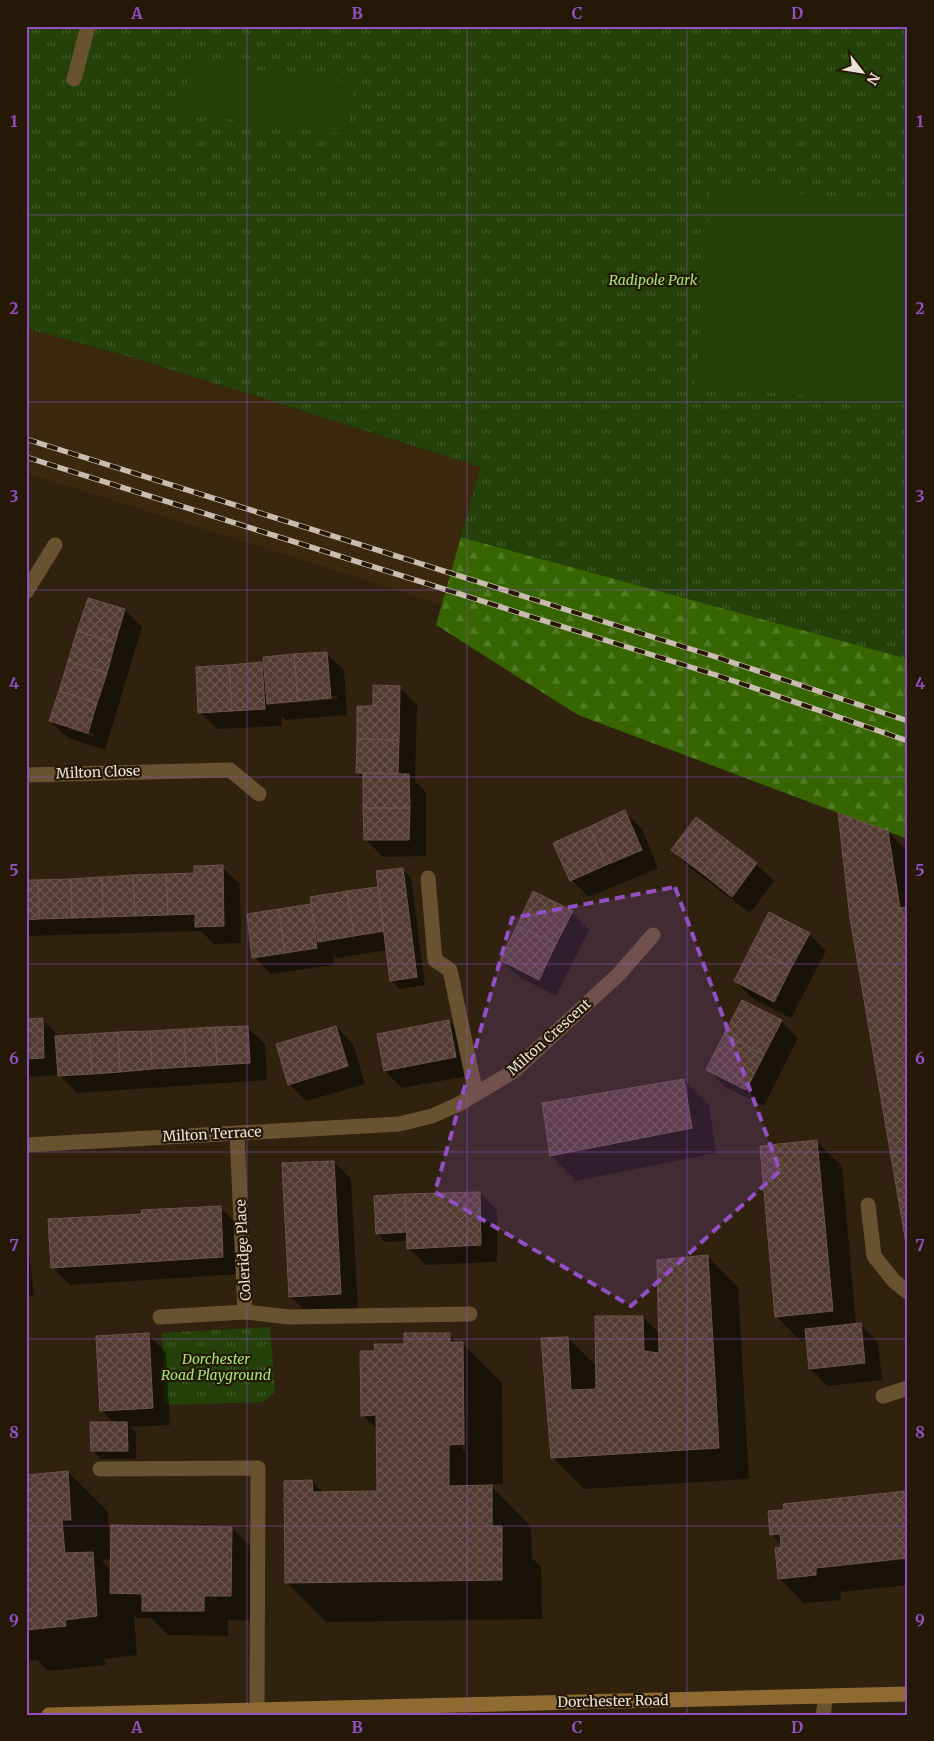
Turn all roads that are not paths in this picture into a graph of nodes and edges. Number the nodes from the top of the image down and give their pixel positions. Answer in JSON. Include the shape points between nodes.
{"nodes":[{"id":1,"x":88,"y":26,"type":"edge"},
{"id":2,"x":74,"y":79,"type":"dead end"},
{"id":3,"x":55,"y":545,"type":"dead end"},
{"id":4,"x":26,"y":592,"type":"edge"},
{"id":5,"x":26,"y":775,"type":"edge"},
{"id":6,"x":259,"y":794,"type":"dead end"},
{"id":7,"x":428,"y":878,"type":"dead end"},
{"id":8,"x":653,"y":935,"type":"dead end"},
{"id":9,"x":476,"y":1094,"type":"junction"},
{"id":10,"x":399,"y":1124,"type":"joint"},
{"id":11,"x":237,"y":1133,"type":"junction"},
{"id":12,"x":26,"y":1145,"type":"edge"},
{"id":13,"x":868,"y":1205,"type":"dead end"},
{"id":14,"x":908,"y":1292,"type":"edge"},
{"id":15,"x":246,"y":1312,"type":"junction"},
{"id":16,"x":470,"y":1314,"type":"dead end"},
{"id":17,"x":160,"y":1317,"type":"dead end"},
{"id":18,"x":908,"y":1388,"type":"edge"},
{"id":19,"x":883,"y":1396,"type":"dead end"},
{"id":20,"x":100,"y":1469,"type":"dead end"},
{"id":21,"x":908,"y":1694,"type":"edge"},
{"id":22,"x":826,"y":1697,"type":"junction"},
{"id":23,"x":257,"y":1710,"type":"junction"},
{"id":24,"x":49,"y":1715,"type":"edge"},
{"id":25,"x":823,"y":1715,"type":"edge"}],
"edges":[{"from":1,"to":2,"type":"street"},
{"from":3,"to":4,"type":"street"},
{"from":5,"to":6,"type":"street","name":"Milton Close","via":[[230,770]]},
{"from":7,"to":9,"type":"street","via":[[435,960],[450,970]]},
{"from":8,"to":9,"type":"street","name":"Milton Crescent","via":[[619,974],[514,1071]]},
{"from":9,"to":10,"type":"street","name":"Milton Crescent","via":[[432,1116]]},
{"from":10,"to":11,"type":"street","name":"Milton Terrace"},
{"from":11,"to":12,"type":"street","name":"Milton Terrace"},
{"from":11,"to":15,"type":"street","name":"Coleridge Place"},
{"from":13,"to":14,"type":"street","via":[[874,1256],[894,1282]]},
{"from":15,"to":16,"type":"street","via":[[289,1317]]},
{"from":15,"to":17,"type":"street","name":"Coleridge Place"},
{"from":18,"to":19,"type":"street"},
{"from":20,"to":23,"type":"street","via":[[258,1468]]},
{"from":21,"to":22,"type":"main road","name":"Dorchester Road"},
{"from":22,"to":23,"type":"main road","name":"Dorchester Road"},
{"from":22,"to":25,"type":"street"},
{"from":23,"to":24,"type":"main road","name":"Dorchester Road"}]}
